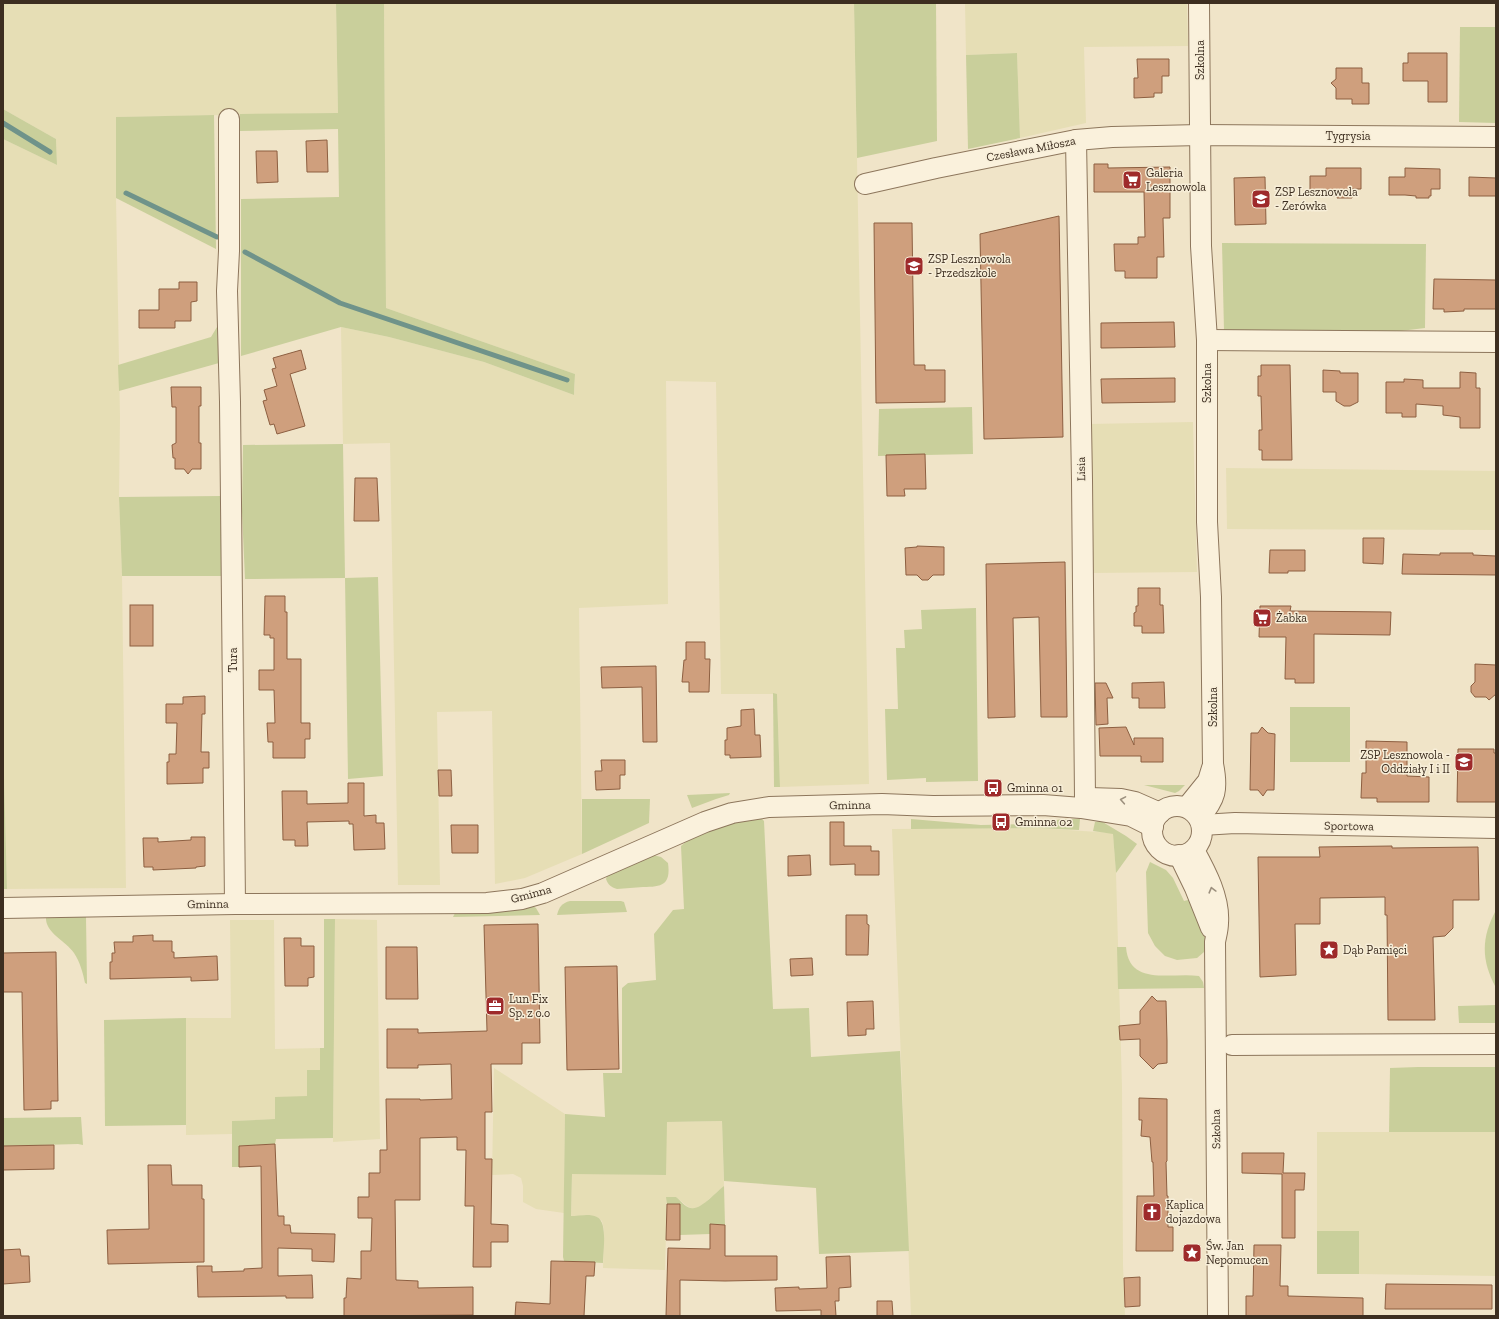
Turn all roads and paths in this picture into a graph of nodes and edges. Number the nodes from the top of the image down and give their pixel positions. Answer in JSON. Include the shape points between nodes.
{"nodes":[{"id":1,"x":1199,"y":3,"type":"edge"},
{"id":2,"x":229,"y":119,"type":"dead end"},
{"id":3,"x":1200,"y":135,"type":"junction"},
{"id":4,"x":1496,"y":136,"type":"edge"},
{"id":5,"x":1076,"y":140,"type":"junction"},
{"id":6,"x":866,"y":184,"type":"dead end"},
{"id":7,"x":1207,"y":340,"type":"junction"},
{"id":8,"x":1496,"y":342,"type":"edge"},
{"id":9,"x":1085,"y":798,"type":"junction"},
{"id":10,"x":1043,"y":804,"type":"junction"},
{"id":11,"x":1196,"y":817,"type":"junction"},
{"id":12,"x":1156,"y":820,"type":"junction"},
{"id":13,"x":1496,"y":828,"type":"edge"},
{"id":14,"x":1186,"y":853,"type":"junction"},
{"id":15,"x":235,"y":904,"type":"junction"},
{"id":16,"x":3,"y":908,"type":"edge"},
{"id":17,"x":1232,"y":1044,"type":"dead end"},
{"id":18,"x":1496,"y":1044,"type":"edge"},
{"id":19,"x":1218,"y":1316,"type":"edge"}],
"edges":[{"from":1,"to":3,"type":"street","name":"Szkolna"},
{"from":2,"to":15,"type":"street","name":"Tura","via":[[227,291]]},
{"from":3,"to":4,"type":"street","name":"Tygrysia"},
{"from":3,"to":5,"type":"street","name":"Czesława Miłosza"},
{"from":3,"to":7,"type":"street","name":"Szkolna","via":[[1201,246]]},
{"from":5,"to":6,"type":"street","name":"Czesława Miłosza"},
{"from":5,"to":9,"type":"street","name":"Lisia"},
{"from":7,"to":8,"type":"street"},
{"from":7,"to":11,"type":"street","name":"Szkolna","via":[[1207,522],[1211,597],[1213,764]]},
{"from":9,"to":10,"type":"street","name":"Gminna"},
{"from":12,"to":9,"type":"street","name":"Gminna","one_way":true,"via":[[1135,802]]},
{"from":10,"to":12,"type":"street","name":"Gminna"},
{"from":10,"to":15,"type":"street","name":"Gminna","via":[[769,807],[732,813],[705,822],[558,887],[522,899],[487,903]]},
{"from":11,"to":12,"type":"street","via":[[1179,805],[1171,806]]},
{"from":11,"to":13,"type":"street","name":"Sportowa","via":[[1235,823]]},
{"from":11,"to":14,"type":"street","via":[[1202,833],[1200,842]]},
{"from":12,"to":14,"type":"street","via":[[1153,836],[1160,848],[1166,853]]},
{"from":14,"to":19,"type":"street","name":"Szkolna","via":[[1210,882],[1218,912],[1215,942]]},
{"from":15,"to":16,"type":"street","name":"Gminna"},
{"from":17,"to":18,"type":"street"}]}
